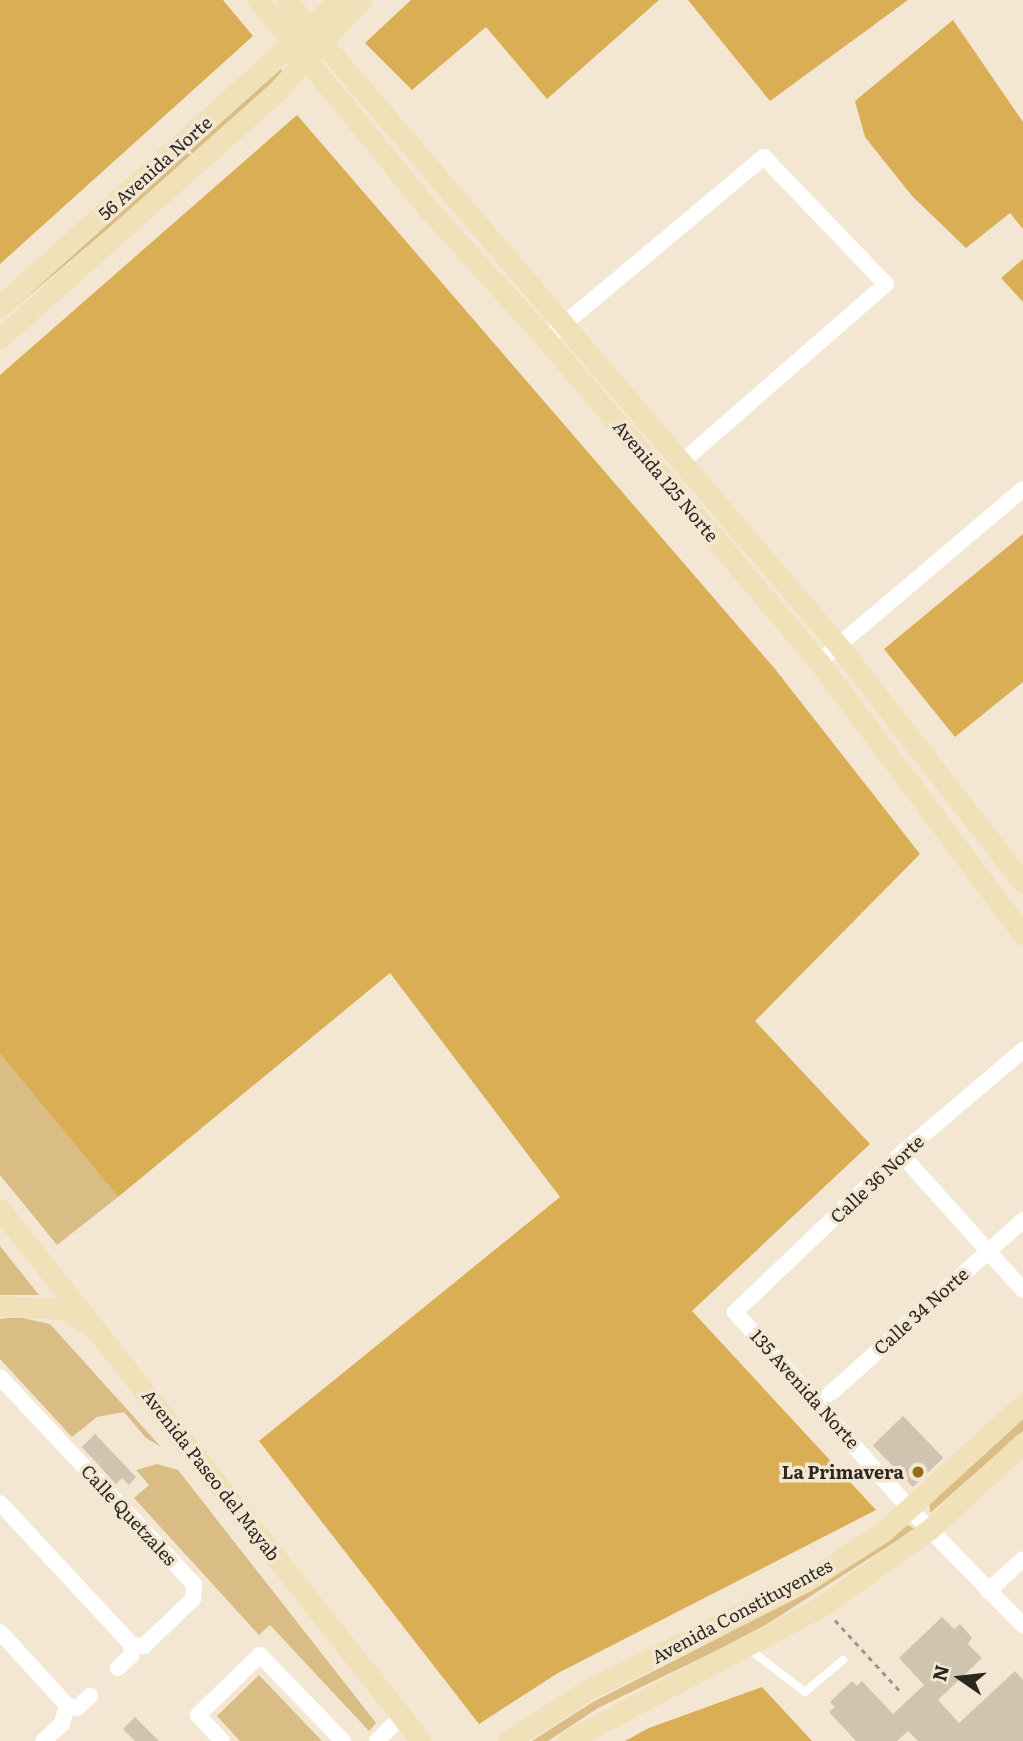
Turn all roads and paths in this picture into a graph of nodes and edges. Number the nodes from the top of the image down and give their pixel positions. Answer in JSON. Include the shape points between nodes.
{"nodes":[{"id":1,"x":258,"y":0,"type":"edge"},
{"id":2,"x":286,"y":0,"type":"edge"},
{"id":3,"x":340,"y":0,"type":"edge"},
{"id":4,"x":361,"y":0,"type":"edge"},
{"id":5,"x":307,"y":42,"type":"junction"},
{"id":6,"x":276,"y":92,"type":"junction"},
{"id":7,"x":368,"y":138,"type":"junction"},
{"id":8,"x":0,"y":306,"type":"edge"},
{"id":9,"x":563,"y":322,"type":"junction"},
{"id":10,"x":0,"y":338,"type":"edge"},
{"id":11,"x":546,"y":340,"type":"junction"},
{"id":12,"x":681,"y":463,"type":"junction"},
{"id":13,"x":1023,"y":488,"type":"edge"},
{"id":14,"x":838,"y":645,"type":"junction"},
{"id":15,"x":819,"y":662,"type":"junction"},
{"id":16,"x":1023,"y":883,"type":"edge"},
{"id":17,"x":1023,"y":935,"type":"edge"},
{"id":18,"x":1023,"y":1050,"type":"edge"},
{"id":19,"x":901,"y":1154,"type":"junction"},
{"id":20,"x":0,"y":1209,"type":"edge"},
{"id":21,"x":1023,"y":1220,"type":"edge"},
{"id":22,"x":988,"y":1251,"type":"junction"},
{"id":23,"x":1023,"y":1290,"type":"edge"},
{"id":24,"x":0,"y":1306,"type":"edge"},
{"id":25,"x":735,"y":1312,"type":"joint"},
{"id":26,"x":96,"y":1328,"type":"junction"},
{"id":27,"x":0,"y":1377,"type":"edge"},
{"id":28,"x":820,"y":1403,"type":"junction"},
{"id":29,"x":1023,"y":1404,"type":"edge"},
{"id":30,"x":1023,"y":1443,"type":"edge"},
{"id":31,"x":0,"y":1503,"type":"edge"},
{"id":32,"x":910,"y":1509,"type":"junction"},
{"id":33,"x":930,"y":1529,"type":"junction"},
{"id":34,"x":1023,"y":1559,"type":"edge"},
{"id":35,"x":988,"y":1591,"type":"junction"},
{"id":36,"x":822,"y":1606,"type":"junction"},
{"id":37,"x":1023,"y":1625,"type":"edge"},
{"id":38,"x":0,"y":1632,"type":"edge"},
{"id":39,"x":132,"y":1645,"type":"junction"},
{"id":40,"x":748,"y":1649,"type":"junction"},
{"id":41,"x":843,"y":1660,"type":"dead end"},
{"id":42,"x":118,"y":1668,"type":"dead end"},
{"id":43,"x":901,"y":1692,"type":"dead end"},
{"id":44,"x":90,"y":1696,"type":"dead end"},
{"id":45,"x":67,"y":1705,"type":"junction"},
{"id":46,"x":402,"y":1716,"type":"junction"},
{"id":47,"x":43,"y":1741,"type":"edge"},
{"id":48,"x":222,"y":1741,"type":"edge"},
{"id":49,"x":343,"y":1741,"type":"edge"},
{"id":50,"x":377,"y":1741,"type":"edge"},
{"id":51,"x":421,"y":1741,"type":"edge"},
{"id":52,"x":508,"y":1741,"type":"edge"},
{"id":53,"x":567,"y":1741,"type":"edge"}],
"edges":[{"from":1,"to":5,"type":"main road"},
{"from":2,"to":5,"type":"main road"},
{"from":3,"to":5,"type":"main road"},
{"from":4,"to":5,"type":"main road"},
{"from":5,"to":6,"type":"main road","name":"56 Avenida Norte"},
{"from":5,"to":7,"type":"main road","name":"Avenida 125 Norte"},
{"from":5,"to":8,"type":"main road","name":"56 Avenida Norte"},
{"from":5,"to":9,"type":"main road","name":"Avenida 125 Norte"},
{"from":6,"to":7,"type":"main road","name":"56 Avenida Norte","via":[[304,80],[353,131]]},
{"from":6,"to":10,"type":"main road","name":"56 Avenida Norte"},
{"from":7,"to":11,"type":"main road","name":"Avenida 125 Norte"},
{"from":9,"to":11,"type":"street"},
{"from":9,"to":12,"type":"main road","name":"Avenida 125 Norte"},
{"from":9,"to":12,"type":"street","via":[[764,157],[886,284]]},
{"from":11,"to":15,"type":"main road","name":"Avenida 125 Norte"},
{"from":12,"to":14,"type":"main road","name":"Avenida 125 Norte"},
{"from":13,"to":14,"type":"street"},
{"from":14,"to":15,"type":"street"},
{"from":14,"to":16,"type":"main road","name":"Avenida 125 Norte"},
{"from":15,"to":17,"type":"main road","name":"Avenida 125 Norte"},
{"from":18,"to":19,"type":"street","name":"Calle 36 Norte"},
{"from":19,"to":22,"type":"street"},
{"from":19,"to":25,"type":"street","name":"Calle 36 Norte"},
{"from":20,"to":26,"type":"main road","name":"Avenida Paseo del Mayab"},
{"from":21,"to":22,"type":"street","name":"Calle 34 Norte"},
{"from":22,"to":23,"type":"street"},
{"from":22,"to":28,"type":"street","name":"Calle 34 Norte"},
{"from":24,"to":26,"type":"main road","via":[[63,1309]]},
{"from":25,"to":28,"type":"street","name":"135 Avenida Norte"},
{"from":26,"to":46,"type":"main road","name":"Avenida Paseo del Mayab"},
{"from":27,"to":39,"type":"street","name":"Calle Quetzales","via":[[194,1584],[193,1599],[144,1646]]},
{"from":28,"to":32,"type":"street","name":"135 Avenida Norte"},
{"from":29,"to":32,"type":"main road","name":"Avenida Constituyentes"},
{"from":30,"to":33,"type":"main road","name":"Avenida Constituyentes"},
{"from":31,"to":39,"type":"street"},
{"from":32,"to":33,"type":"street","name":"135 Avenida Norte"},
{"from":32,"to":52,"type":"main road","name":"Avenida Constituyentes","via":[[805,1581],[587,1690]]},
{"from":33,"to":35,"type":"street","name":"135 Avenida Norte"},
{"from":33,"to":36,"type":"main road","name":"Avenida Constituyentes"},
{"from":34,"to":35,"type":"street"},
{"from":35,"to":37,"type":"street","name":"135 Avenida Norte"},
{"from":36,"to":40,"type":"main road","name":"Avenida Constituyentes"},
{"from":36,"to":43,"type":"path"},
{"from":38,"to":45,"type":"street"},
{"from":39,"to":42,"type":"street","via":[[131,1656]]},
{"from":40,"to":41,"type":"lane","via":[[805,1692]]},
{"from":40,"to":53,"type":"main road","name":"Avenida Constituyentes"},
{"from":44,"to":45,"type":"street","via":[[77,1708]]},
{"from":45,"to":47,"type":"street","via":[[62,1724]]},
{"from":46,"to":50,"type":"street"},
{"from":46,"to":51,"type":"main road","name":"Avenida Paseo del Mayab"},
{"from":48,"to":49,"type":"street","via":[[198,1715],[260,1655]]}]}
